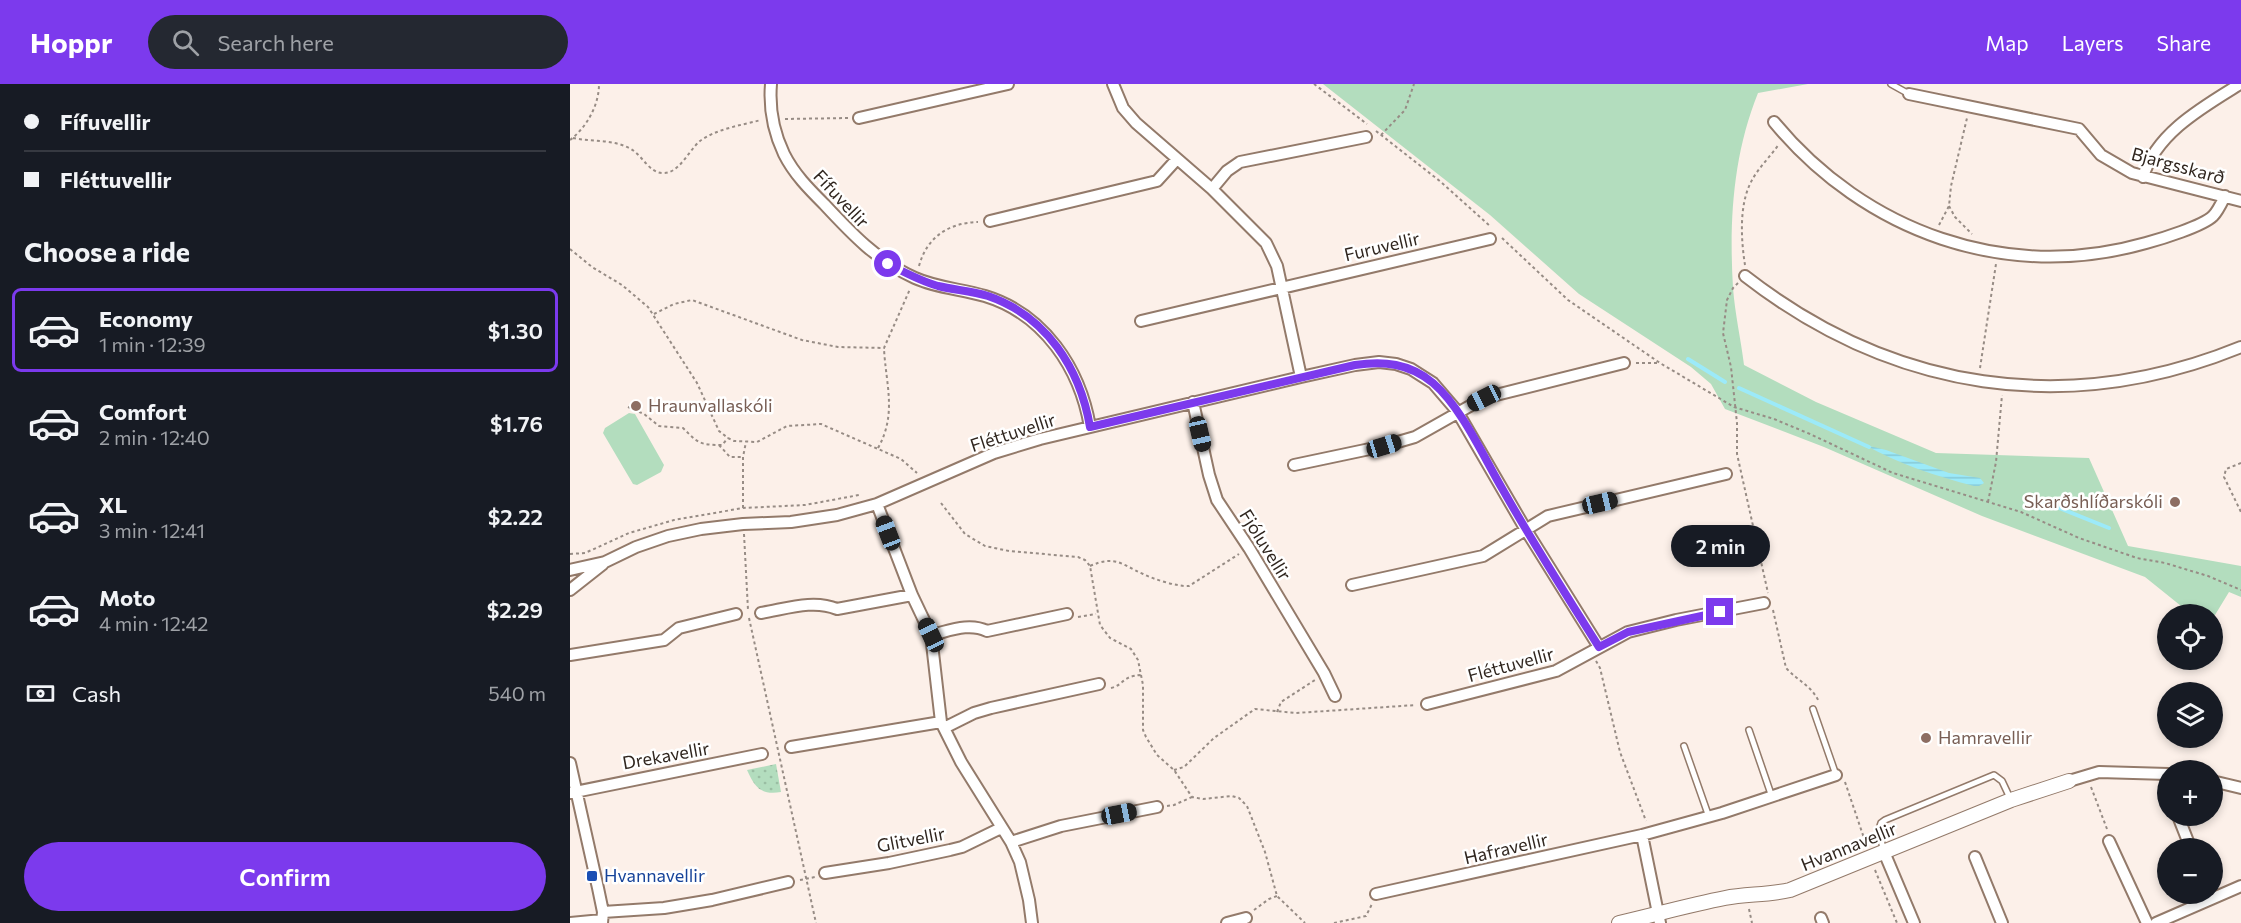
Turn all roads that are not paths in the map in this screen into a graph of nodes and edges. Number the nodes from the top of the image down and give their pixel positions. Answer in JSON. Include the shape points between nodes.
{"nodes":[{"id":1,"x":771,"y":84,"type":"edge"},
{"id":2,"x":1008,"y":84,"type":"edge"},
{"id":3,"x":1113,"y":84,"type":"edge"},
{"id":4,"x":1891,"y":84,"type":"edge"},
{"id":5,"x":2240,"y":84,"type":"edge"},
{"id":6,"x":1909,"y":94,"type":"joint"},
{"id":7,"x":859,"y":118,"type":"road end"},
{"id":8,"x":1774,"y":122,"type":"dead end"},
{"id":9,"x":1366,"y":137,"type":"dead end"},
{"id":10,"x":1177,"y":159,"type":"junction"},
{"id":11,"x":2143,"y":177,"type":"junction"},
{"id":12,"x":1212,"y":189,"type":"junction"},
{"id":13,"x":2225,"y":196,"type":"junction"},
{"id":14,"x":2241,"y":201,"type":"edge"},
{"id":15,"x":990,"y":221,"type":"road end"},
{"id":16,"x":1495,"y":235,"type":"road end"},
{"id":17,"x":1745,"y":276,"type":"road end"},
{"id":18,"x":1282,"y":288,"type":"junction"},
{"id":19,"x":1141,"y":321,"type":"dead end"},
{"id":20,"x":2241,"y":347,"type":"edge"},
{"id":21,"x":1624,"y":363,"type":"road end"},
{"id":22,"x":1301,"y":377,"type":"junction"},
{"id":23,"x":1193,"y":402,"type":"junction"},
{"id":24,"x":1457,"y":411,"type":"junction"},
{"id":25,"x":1090,"y":427,"type":"junction"},
{"id":26,"x":1294,"y":465,"type":"dead end"},
{"id":27,"x":1726,"y":474,"type":"dead end"},
{"id":28,"x":877,"y":504,"type":"junction"},
{"id":29,"x":1526,"y":530,"type":"junction"},
{"id":30,"x":605,"y":562,"type":"junction"},
{"id":31,"x":570,"y":570,"type":"edge"},
{"id":32,"x":1352,"y":585,"type":"dead end"},
{"id":33,"x":570,"y":590,"type":"edge"},
{"id":34,"x":912,"y":595,"type":"junction"},
{"id":35,"x":1764,"y":603,"type":"dead end"},
{"id":36,"x":761,"y":613,"type":"dead end"},
{"id":37,"x":736,"y":614,"type":"dead end"},
{"id":38,"x":1067,"y":614,"type":"road end"},
{"id":39,"x":931,"y":635,"type":"junction"},
{"id":40,"x":1595,"y":650,"type":"junction"},
{"id":41,"x":570,"y":655,"type":"edge"},
{"id":42,"x":1100,"y":684,"type":"road end"},
{"id":43,"x":1335,"y":696,"type":"dead end"},
{"id":44,"x":1427,"y":704,"type":"road end"},
{"id":45,"x":1813,"y":709,"type":"dead end"},
{"id":46,"x":942,"y":725,"type":"junction"},
{"id":47,"x":1749,"y":730,"type":"dead end"},
{"id":48,"x":1684,"y":746,"type":"dead end"},
{"id":49,"x":791,"y":747,"type":"road end"},
{"id":50,"x":762,"y":754,"type":"road end"},
{"id":51,"x":570,"y":763,"type":"edge"},
{"id":52,"x":2157,"y":773,"type":"edge"},
{"id":53,"x":1839,"y":775,"type":"joint"},
{"id":54,"x":2069,"y":781,"type":"joint"},
{"id":55,"x":2223,"y":784,"type":"edge"},
{"id":56,"x":2241,"y":788,"type":"edge"},
{"id":57,"x":573,"y":792,"type":"edge"},
{"id":58,"x":1772,"y":797,"type":"junction"},
{"id":59,"x":2011,"y":800,"type":"junction"},
{"id":60,"x":1157,"y":807,"type":"road end"},
{"id":61,"x":1709,"y":817,"type":"junction"},
{"id":62,"x":1001,"y":828,"type":"junction"},
{"id":63,"x":1646,"y":834,"type":"junction"},
{"id":64,"x":2109,"y":841,"type":"road end"},
{"id":65,"x":1011,"y":842,"type":"junction"},
{"id":66,"x":1882,"y":847,"type":"junction"},
{"id":67,"x":1975,"y":857,"type":"dead end"},
{"id":68,"x":825,"y":873,"type":"road end"},
{"id":69,"x":788,"y":882,"type":"road end"},
{"id":70,"x":2241,"y":886,"type":"edge"},
{"id":71,"x":2223,"y":892,"type":"edge"},
{"id":72,"x":1376,"y":894,"type":"road end"},
{"id":73,"x":2195,"y":904,"type":"edge"},
{"id":74,"x":602,"y":918,"type":"edge"},
{"id":75,"x":1246,"y":918,"type":"road end"},
{"id":76,"x":1659,"y":919,"type":"edge"},
{"id":77,"x":570,"y":923,"type":"edge"},
{"id":78,"x":1032,"y":923,"type":"edge"},
{"id":79,"x":1227,"y":923,"type":"edge"},
{"id":80,"x":1619,"y":923,"type":"edge"},
{"id":81,"x":1914,"y":923,"type":"edge"},
{"id":82,"x":2002,"y":923,"type":"edge"},
{"id":83,"x":2147,"y":923,"type":"edge"},
{"id":84,"x":2156,"y":923,"type":"edge"}],
"edges":[{"from":1,"to":25,"type":"street","name":"Fífuvellir","via":[[779,143],[797,176],[861,244],[888,264],[915,278],[987,296],[1010,306],[1048,335],[1080,386]]},
{"from":2,"to":7,"type":"street"},
{"from":3,"to":10,"type":"street","via":[[1123,108]]},
{"from":4,"to":6,"type":"lane"},
{"from":5,"to":11,"type":"street","via":[[2167,136],[2153,153]]},
{"from":6,"to":11,"type":"street","name":"Bjargsskarð","via":[[2079,129],[2110,162]]},
{"from":8,"to":13,"type":"street","via":[[1817,167],[1852,195],[1932,236],[1980,249],[2058,256],[2118,250],[2157,240],[2213,217]]},
{"from":9,"to":12,"type":"street","via":[[1240,162]]},
{"from":10,"to":12,"type":"street"},
{"from":10,"to":15,"type":"street","via":[[1157,181]]},
{"from":11,"to":13,"type":"street","name":"Bjargsskarð"},
{"from":12,"to":18,"type":"street","via":[[1266,243]]},
{"from":13,"to":14,"type":"street","name":"Bjargsskarð"},
{"from":16,"to":18,"type":"street","name":"Furuvellir"},
{"from":17,"to":20,"type":"street","via":[[1796,313],[1852,343],[1911,366],[1973,380],[2064,386],[2123,381],[2182,368]]},
{"from":18,"to":19,"type":"street","name":"Furuvellir"},
{"from":18,"to":22,"type":"street"},
{"from":21,"to":24,"type":"street","via":[[1484,398]]},
{"from":22,"to":23,"type":"street","name":"Fléttuvellir"},
{"from":22,"to":24,"type":"street","name":"Fléttuvellir","via":[[1355,365],[1396,364],[1433,383]]},
{"from":23,"to":25,"type":"street","name":"Fléttuvellir"},
{"from":23,"to":43,"type":"street","name":"Fjóluvellir","via":[[1216,500],[1249,548]]},
{"from":24,"to":26,"type":"street","via":[[1415,437]]},
{"from":24,"to":29,"type":"street","name":"Fléttuvellir"},
{"from":25,"to":28,"type":"street","name":"Fléttuvellir","via":[[994,453]]},
{"from":27,"to":29,"type":"street","via":[[1548,516]]},
{"from":28,"to":30,"type":"street","name":"Fléttuvellir","via":[[837,515],[668,536]]},
{"from":28,"to":34,"type":"street"},
{"from":29,"to":32,"type":"street","via":[[1483,556]]},
{"from":29,"to":40,"type":"street","name":"Fléttuvellir"},
{"from":30,"to":31,"type":"street","name":"Fléttuvellir"},
{"from":30,"to":33,"type":"street","name":"Fléttuvellir"},
{"from":34,"to":36,"type":"street","via":[[837,609],[814,604]]},
{"from":34,"to":39,"type":"street"},
{"from":35,"to":40,"type":"street","name":"Fléttuvellir","via":[[1628,632]]},
{"from":37,"to":41,"type":"street","via":[[680,628],[664,640]]},
{"from":38,"to":39,"type":"street","via":[[987,631],[968,626]]},
{"from":39,"to":46,"type":"street"},
{"from":40,"to":44,"type":"street","name":"Fléttuvellir","via":[[1556,671]]},
{"from":42,"to":46,"type":"street","via":[[991,708]]},
{"from":45,"to":53,"type":"lane"},
{"from":46,"to":49,"type":"street"},
{"from":46,"to":62,"type":"street"},
{"from":47,"to":58,"type":"lane"},
{"from":48,"to":61,"type":"lane"},
{"from":50,"to":57,"type":"street","name":"Drekavellir"},
{"from":51,"to":57,"type":"street"},
{"from":52,"to":54,"type":"street","name":"Hvannavellir","via":[[2099,772]]},
{"from":53,"to":58,"type":"street","name":"Hafravellir"},
{"from":54,"to":59,"type":"street","name":"Hvannavellir"},
{"from":55,"to":56,"type":"street"},
{"from":57,"to":74,"type":"street"},
{"from":58,"to":61,"type":"street","name":"Hafravellir"},
{"from":59,"to":66,"type":"street","name":"Hvannavellir"},
{"from":59,"to":66,"type":"lane","via":[[2002,781],[1994,775],[1885,820],[1879,829]]},
{"from":60,"to":65,"type":"street","via":[[1061,826]]},
{"from":61,"to":63,"type":"street","name":"Hafravellir"},
{"from":62,"to":65,"type":"street"},
{"from":62,"to":68,"type":"street","name":"Glitvellir","via":[[956,848]]},
{"from":63,"to":72,"type":"street","name":"Hafravellir"},
{"from":63,"to":76,"type":"street"},
{"from":64,"to":83,"type":"street"},
{"from":65,"to":78,"type":"street","via":[[1026,883]]},
{"from":66,"to":76,"type":"street","name":"Hvannavellir","via":[[1870,858],[1790,890],[1723,899]]},
{"from":66,"to":81,"type":"street"},
{"from":67,"to":82,"type":"street"},
{"from":69,"to":74,"type":"street","via":[[712,900]]},
{"from":70,"to":71,"type":"street"},
{"from":73,"to":84,"type":"street"},
{"from":74,"to":77,"type":"street"},
{"from":75,"to":79,"type":"street"},
{"from":76,"to":80,"type":"street","name":"Hvannavellir"}]}
